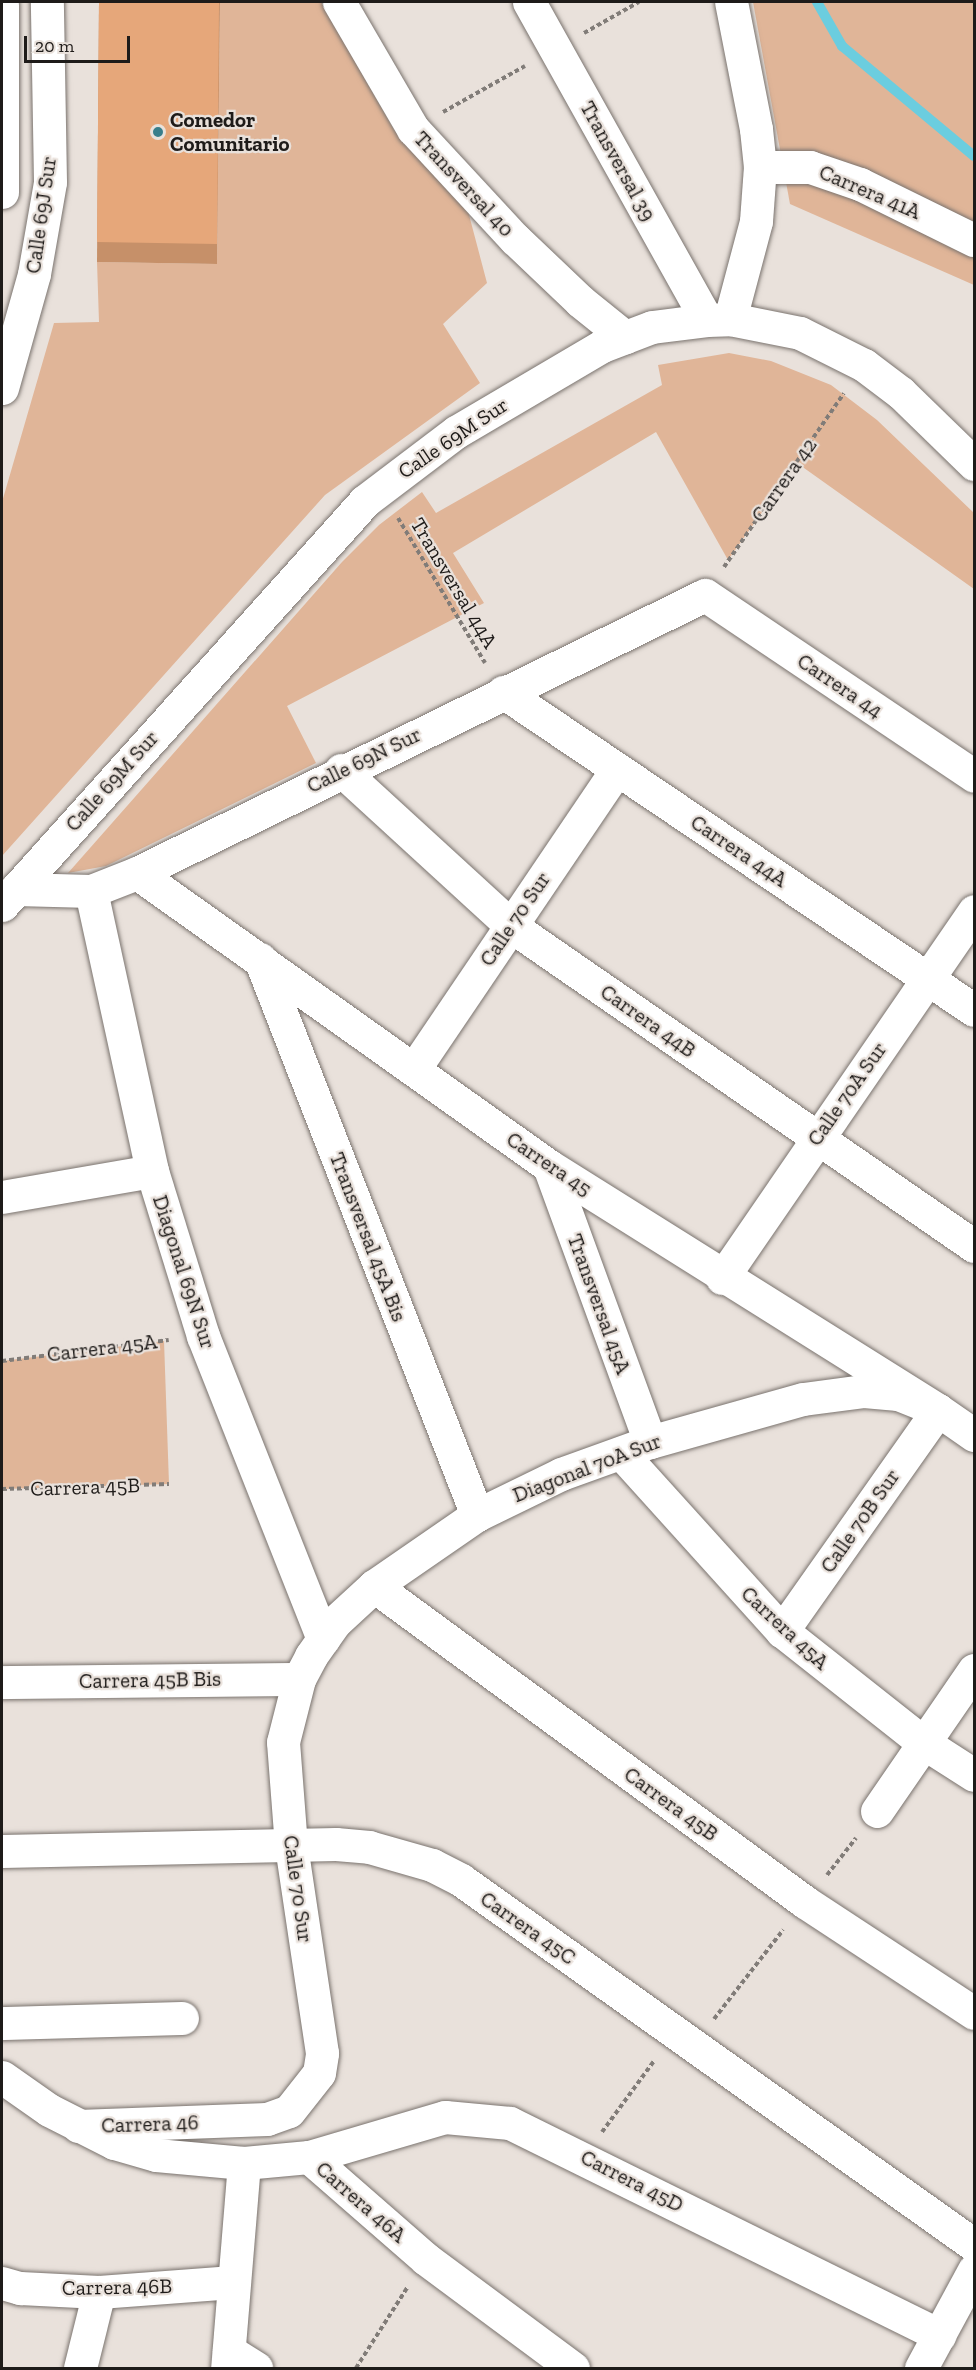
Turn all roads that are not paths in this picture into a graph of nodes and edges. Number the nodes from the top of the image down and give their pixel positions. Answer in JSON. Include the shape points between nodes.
{"nodes":[{"id":1,"x":47,"y":2,"type":"edge"},
{"id":2,"x":339,"y":2,"type":"edge"},
{"id":3,"x":529,"y":2,"type":"edge"},
{"id":4,"x":731,"y":2,"type":"edge"},
{"id":5,"x":2,"y":5,"type":"edge"},
{"id":6,"x":760,"y":167,"type":"junction"},
{"id":7,"x":2,"y":192,"type":"edge"},
{"id":8,"x":975,"y":240,"type":"edge"},
{"id":9,"x":719,"y":319,"type":"junction"},
{"id":10,"x":625,"y":337,"type":"junction"},
{"id":11,"x":2,"y":388,"type":"edge"},
{"id":12,"x":975,"y":464,"type":"edge"},
{"id":13,"x":705,"y":595,"type":"joint"},
{"id":14,"x":503,"y":692,"type":"junction"},
{"id":15,"x":617,"y":769,"type":"junction"},
{"id":16,"x":341,"y":770,"type":"junction"},
{"id":17,"x":975,"y":776,"type":"edge"},
{"id":18,"x":137,"y":873,"type":"junction"},
{"id":19,"x":91,"y":891,"type":"junction"},
{"id":20,"x":9,"y":897,"type":"edge"},
{"id":21,"x":975,"y":911,"type":"edge"},
{"id":22,"x":511,"y":926,"type":"junction"},
{"id":23,"x":260,"y":959,"type":"junction"},
{"id":24,"x":928,"y":979,"type":"junction"},
{"id":25,"x":975,"y":1010,"type":"edge"},
{"id":26,"x":414,"y":1069,"type":"junction"},
{"id":27,"x":816,"y":1138,"type":"junction"},
{"id":28,"x":549,"y":1166,"type":"junction"},
{"id":29,"x":152,"y":1171,"type":"junction"},
{"id":30,"x":2,"y":1197,"type":"edge"},
{"id":31,"x":975,"y":1246,"type":"edge"},
{"id":32,"x":722,"y":1278,"type":"junction"},
{"id":33,"x":938,"y":1410,"type":"junction"},
{"id":34,"x":975,"y":1435,"type":"edge"},
{"id":35,"x":635,"y":1448,"type":"junction"},
{"id":36,"x":477,"y":1515,"type":"junction"},
{"id":37,"x":374,"y":1586,"type":"junction"},
{"id":38,"x":782,"y":1631,"type":"junction"},
{"id":39,"x":323,"y":1640,"type":"junction"},
{"id":40,"x":975,"y":1670,"type":"edge"},
{"id":41,"x":299,"y":1678,"type":"junction"},
{"id":42,"x":2,"y":1682,"type":"edge"},
{"id":43,"x":924,"y":1743,"type":"junction"},
{"id":44,"x":975,"y":1775,"type":"edge"},
{"id":45,"x":877,"y":1811,"type":"dead end"},
{"id":46,"x":291,"y":1846,"type":"junction"},
{"id":47,"x":2,"y":1851,"type":"edge"},
{"id":48,"x":975,"y":2013,"type":"edge"},
{"id":49,"x":182,"y":2018,"type":"dead end"},
{"id":50,"x":2,"y":2024,"type":"edge"},
{"id":51,"x":2,"y":2077,"type":"edge"},
{"id":52,"x":304,"y":2096,"type":"joint"},
{"id":53,"x":78,"y":2126,"type":"junction"},
{"id":54,"x":309,"y":2157,"type":"junction"},
{"id":55,"x":244,"y":2163,"type":"junction"},
{"id":56,"x":975,"y":2246,"type":"edge"},
{"id":57,"x":975,"y":2270,"type":"edge"},
{"id":58,"x":233,"y":2282,"type":"junction"},
{"id":59,"x":2,"y":2283,"type":"edge"},
{"id":60,"x":99,"y":2292,"type":"junction"},
{"id":61,"x":939,"y":2335,"type":"junction"},
{"id":62,"x":228,"y":2360,"type":"edge"},
{"id":63,"x":80,"y":2368,"type":"edge"},
{"id":64,"x":256,"y":2368,"type":"edge"},
{"id":65,"x":573,"y":2368,"type":"edge"},
{"id":66,"x":921,"y":2368,"type":"edge"}],
"edges":[{"from":1,"to":11,"type":"street","name":"Calle 69J Sur","via":[[50,182],[34,274]]},
{"from":2,"to":10,"type":"street","name":"Transversal 40","via":[[413,129],[515,239],[580,301]]},
{"from":3,"to":9,"type":"street","name":"Transversal 39"},
{"from":4,"to":6,"type":"street"},
{"from":5,"to":7,"type":"street","name":"Calle 69J Sur"},
{"from":6,"to":8,"type":"street","name":"Carrera 41A","via":[[810,167],[860,184]]},
{"from":6,"to":9,"type":"street","via":[[756,221]]},
{"from":9,"to":10,"type":"street","name":"Calle 69M Sur","via":[[652,327]]},
{"from":9,"to":12,"type":"street","via":[[800,333],[864,365],[901,393]]},
{"from":10,"to":20,"type":"street","name":"Calle 69M Sur","via":[[567,364],[456,432],[380,489],[336,529]]},
{"from":13,"to":14,"type":"street","name":"Calle 69N Sur"},
{"from":13,"to":17,"type":"street","name":"Carrera 44"},
{"from":14,"to":15,"type":"street","name":"Carrera 44A"},
{"from":14,"to":16,"type":"street","name":"Calle 69N Sur"},
{"from":15,"to":22,"type":"street","name":"Calle 70 Sur"},
{"from":15,"to":24,"type":"street","name":"Carrera 44A"},
{"from":16,"to":18,"type":"street","name":"Calle 69N Sur"},
{"from":16,"to":22,"type":"street","name":"Carrera 44B"},
{"from":18,"to":19,"type":"street","name":"Calle 69N Sur"},
{"from":18,"to":23,"type":"street","name":"Carrera 45"},
{"from":19,"to":20,"type":"street","name":"Calle 69N Sur"},
{"from":19,"to":29,"type":"street","name":"Diagonal 69N Sur"},
{"from":21,"to":24,"type":"street","name":"Calle 70A Sur"},
{"from":22,"to":26,"type":"street","name":"Calle 70 Sur"},
{"from":22,"to":27,"type":"street","name":"Carrera 44B"},
{"from":23,"to":26,"type":"street","name":"Carrera 45"},
{"from":23,"to":36,"type":"street","name":"Transversal 45A Bis"},
{"from":24,"to":25,"type":"street","name":"Carrera 44A"},
{"from":24,"to":27,"type":"street","name":"Calle 70A Sur"},
{"from":26,"to":28,"type":"street","name":"Carrera 45"},
{"from":27,"to":31,"type":"street","name":"Carrera 44B"},
{"from":27,"to":32,"type":"street","name":"Calle 70A Sur"},
{"from":28,"to":32,"type":"street","name":"Carrera 45"},
{"from":28,"to":35,"type":"street","name":"Transversal 45A"},
{"from":29,"to":30,"type":"street"},
{"from":29,"to":39,"type":"street","name":"Diagonal 69N Sur","via":[[203,1336]]},
{"from":32,"to":33,"type":"street","name":"Carrera 45"},
{"from":33,"to":34,"type":"street","name":"Carrera 45"},
{"from":33,"to":35,"type":"street","name":"Diagonal 70A Sur","via":[[898,1394],[839,1393],[803,1399]]},
{"from":33,"to":38,"type":"street","name":"Calle 70B Sur"},
{"from":35,"to":36,"type":"street","name":"Diagonal 70A Sur","via":[[561,1474]]},
{"from":35,"to":38,"type":"street","name":"Carrera 45A"},
{"from":36,"to":37,"type":"street","name":"Diagonal 70A Sur"},
{"from":37,"to":39,"type":"street","name":"Diagonal 70A Sur","via":[[351,1605]]},
{"from":37,"to":48,"type":"street","name":"Carrera 45B","via":[[805,1902]]},
{"from":38,"to":43,"type":"street","name":"Carrera 45A"},
{"from":39,"to":41,"type":"street","name":"Diagonal 70A Sur"},
{"from":40,"to":43,"type":"street"},
{"from":41,"to":42,"type":"street","name":"Carrera 45B Bis"},
{"from":41,"to":46,"type":"street","name":"Calle 70 Sur","via":[[283,1742]]},
{"from":43,"to":44,"type":"street","name":"Carrera 45A"},
{"from":43,"to":45,"type":"street"},
{"from":46,"to":47,"type":"street","name":"Carrera 45C"},
{"from":46,"to":52,"type":"street","name":"Calle 70 Sur","via":[[322,2054],[319,2073]]},
{"from":46,"to":56,"type":"street","name":"Carrera 45C","via":[[369,1847],[432,1865],[461,1880]]},
{"from":49,"to":50,"type":"street"},
{"from":51,"to":53,"type":"street","name":"Carrera 46"},
{"from":52,"to":53,"type":"street","name":"Carrera 46","via":[[289,2111],[267,2119]]},
{"from":53,"to":55,"type":"street","name":"Carrera 46A","via":[[156,2156]]},
{"from":54,"to":55,"type":"street","name":"Carrera 46A"},
{"from":54,"to":61,"type":"street","name":"Carrera 45D","via":[[423,2121],[466,2116],[510,2123]]},
{"from":54,"to":65,"type":"street","name":"Carrera 46A","via":[[426,2259]]},
{"from":55,"to":58,"type":"street"},
{"from":57,"to":61,"type":"street"},
{"from":58,"to":60,"type":"street","name":"Carrera 46B"},
{"from":58,"to":62,"type":"street"},
{"from":59,"to":60,"type":"street","name":"Carrera 46B","via":[[20,2288]]},
{"from":60,"to":63,"type":"street"},
{"from":61,"to":66,"type":"street"},
{"from":62,"to":64,"type":"street"}]}
